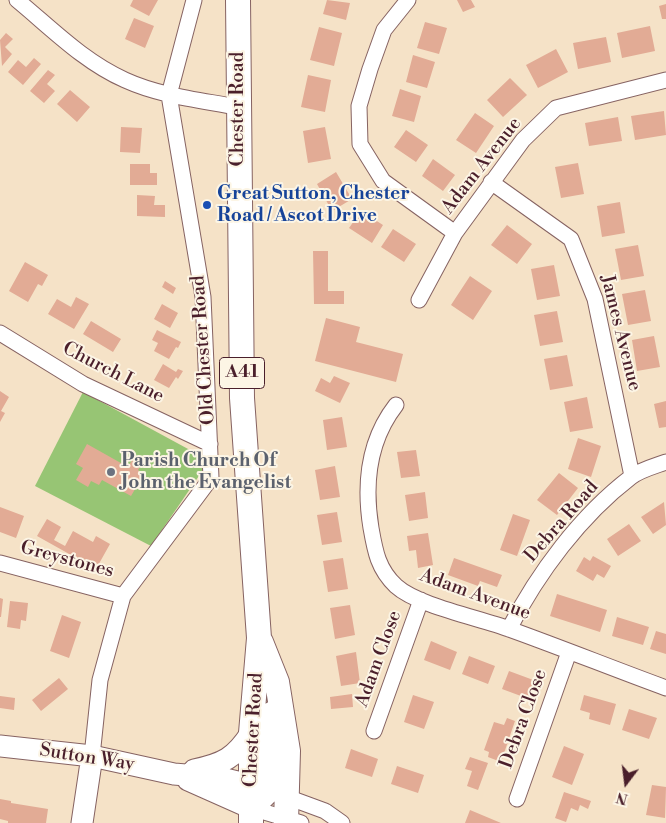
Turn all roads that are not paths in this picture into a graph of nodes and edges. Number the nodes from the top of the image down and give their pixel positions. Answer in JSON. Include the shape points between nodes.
{"nodes":[{"id":1,"x":17,"y":0,"type":"edge"},
{"id":2,"x":194,"y":0,"type":"edge"},
{"id":3,"x":238,"y":0,"type":"edge"},
{"id":4,"x":408,"y":0,"type":"edge"},
{"id":5,"x":666,"y":80,"type":"edge"},
{"id":6,"x":169,"y":95,"type":"junction"},
{"id":7,"x":237,"y":106,"type":"junction"},
{"id":8,"x":491,"y":182,"type":"junction"},
{"id":9,"x":455,"y":233,"type":"junction"},
{"id":10,"x":420,"y":300,"type":"dead end"},
{"id":11,"x":0,"y":333,"type":"edge"},
{"id":12,"x":396,"y":406,"type":"dead end"},
{"id":13,"x":210,"y":444,"type":"junction"},
{"id":14,"x":666,"y":462,"type":"edge"},
{"id":15,"x":632,"y":476,"type":"junction"},
{"id":16,"x":0,"y":563,"type":"edge"},
{"id":17,"x":123,"y":596,"type":"junction"},
{"id":18,"x":421,"y":600,"type":"junction"},
{"id":19,"x":509,"y":629,"type":"junction"},
{"id":20,"x":259,"y":638,"type":"junction"},
{"id":21,"x":569,"y":652,"type":"junction"},
{"id":22,"x":666,"y":688,"type":"edge"},
{"id":23,"x":374,"y":731,"type":"dead end"},
{"id":24,"x":251,"y":733,"type":"junction"},
{"id":25,"x":0,"y":746,"type":"edge"},
{"id":26,"x":92,"y":756,"type":"junction"},
{"id":27,"x":174,"y":774,"type":"junction"},
{"id":28,"x":517,"y":799,"type":"dead end"},
{"id":29,"x":272,"y":811,"type":"edge"},
{"id":30,"x":82,"y":823,"type":"edge"},
{"id":31,"x":342,"y":823,"type":"edge"}],
"edges":[{"from":1,"to":6,"type":"street","via":[[83,55],[125,80]]},
{"from":2,"to":6,"type":"street","name":"Old Chester Road"},
{"from":3,"to":7,"type":"main road","name":"Chester Road","number":"A41"},
{"from":4,"to":9,"type":"street","via":[[384,30],[370,69],[359,106],[360,144],[383,181]]},
{"from":5,"to":8,"type":"street","name":"Adam Avenue","via":[[556,108],[523,140]]},
{"from":6,"to":7,"type":"street"},
{"from":6,"to":13,"type":"street","name":"Old Chester Road","via":[[203,297]]},
{"from":7,"to":20,"type":"main road","name":"Chester Road","number":"A41","via":[[242,398]]},
{"from":8,"to":9,"type":"street","name":"Adam Avenue"},
{"from":8,"to":15,"type":"street","name":"James Avenue","via":[[571,239],[595,299]]},
{"from":9,"to":10,"type":"street","name":"Adam Avenue"},
{"from":11,"to":13,"type":"street","name":"Church Lane","via":[[83,384]]},
{"from":12,"to":18,"type":"street","name":"Adam Avenue","via":[[384,421],[375,447],[368,471],[366,503],[376,556],[384,572],[397,587]]},
{"from":13,"to":17,"type":"street","name":"Old Chester Road","via":[[211,478]]},
{"from":14,"to":15,"type":"street","name":"Debra Road"},
{"from":15,"to":19,"type":"street","name":"Debra Road","via":[[566,543],[527,595]]},
{"from":16,"to":17,"type":"street","name":"Greystones"},
{"from":17,"to":26,"type":"street","name":"Old Chester Road","via":[[100,680]]},
{"from":18,"to":19,"type":"street","name":"Adam Avenue"},
{"from":18,"to":23,"type":"street","name":"Adam Close"},
{"from":19,"to":21,"type":"street","name":"Adam Avenue"},
{"from":20,"to":24,"type":"main road","name":"Chester Road","number":"A41"},
{"from":20,"to":29,"type":"main road","name":"Chester Road","number":"A41","via":[[276,682],[288,751]]},
{"from":21,"to":22,"type":"street","name":"Adam Avenue"},
{"from":21,"to":28,"type":"street","name":"Debra Close"},
{"from":24,"to":27,"type":"main road","name":"Sutton Way","via":[[242,747],[218,765]]},
{"from":24,"to":29,"type":"main road","name":"Chester Road","number":"A41"},
{"from":25,"to":26,"type":"main road","name":"Sutton Way"},
{"from":26,"to":27,"type":"main road","name":"Sutton Way"},
{"from":26,"to":30,"type":"main road","name":"Old Chester Road"},
{"from":27,"to":29,"type":"main road","name":"Sutton Way"},
{"from":29,"to":31,"type":"street","via":[[325,811]]}]}
